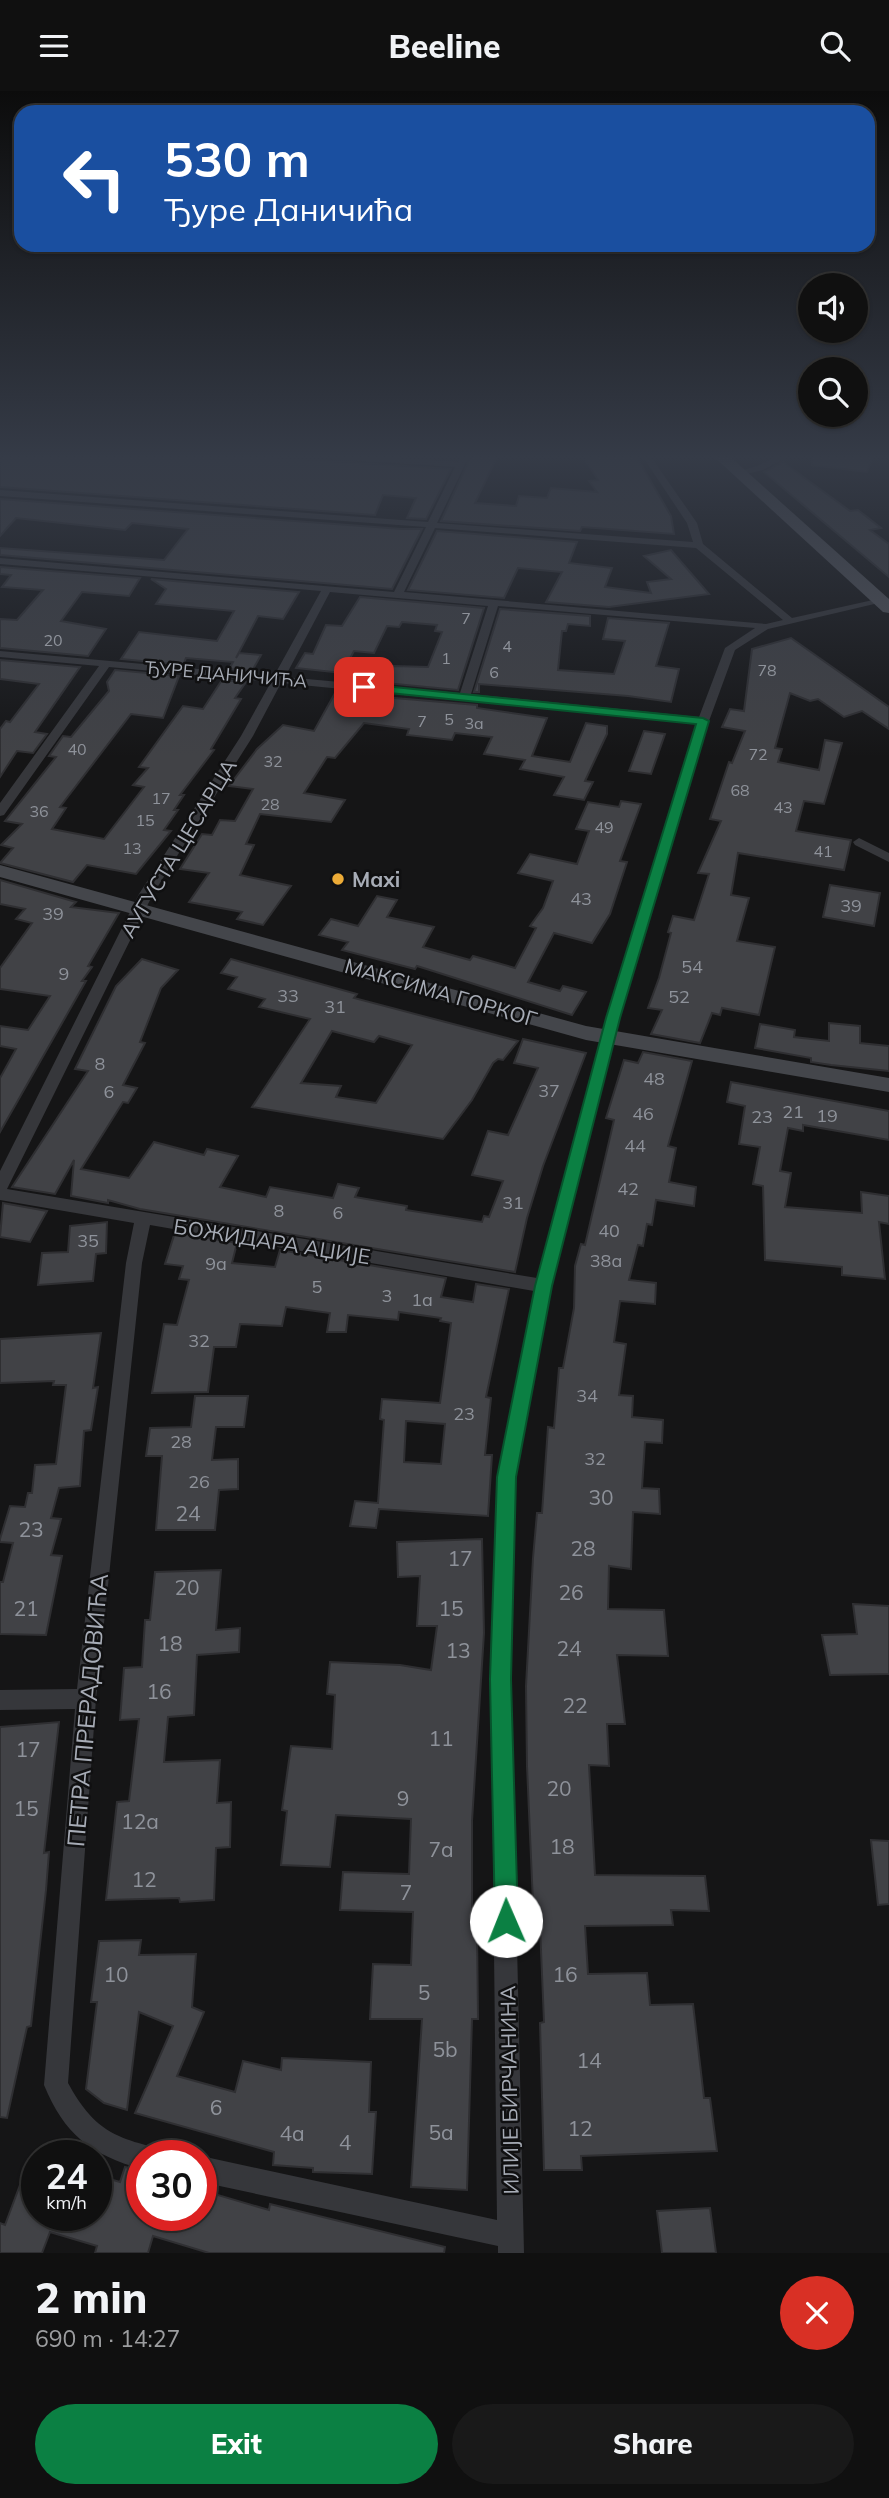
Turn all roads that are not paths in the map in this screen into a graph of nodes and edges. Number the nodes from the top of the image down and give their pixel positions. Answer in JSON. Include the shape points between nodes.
{"nodes":[{"id":1,"x":417,"y":555,"type":"edge"},
{"id":2,"x":711,"y":555,"type":"edge"},
{"id":3,"x":829,"y":555,"type":"edge"},
{"id":4,"x":0,"y":561,"type":"edge"},
{"id":5,"x":327,"y":589,"type":"junction"},
{"id":6,"x":398,"y":594,"type":"junction"},
{"id":7,"x":494,"y":603,"type":"junction"},
{"id":8,"x":885,"y":605,"type":"edge"},
{"id":9,"x":790,"y":621,"type":"junction"},
{"id":10,"x":765,"y":627,"type":"junction"},
{"id":11,"x":0,"y":654,"type":"edge"},
{"id":12,"x":107,"y":663,"type":"junction"},
{"id":13,"x":276,"y":678,"type":"junction"},
{"id":14,"x":464,"y":698,"type":"junction"},
{"id":15,"x":703,"y":721,"type":"junction"},
{"id":16,"x":0,"y":812,"type":"edge"},
{"id":17,"x":859,"y":842,"type":"dead end"},
{"id":18,"x":889,"y":858,"type":"edge"},
{"id":19,"x":0,"y":871,"type":"edge"},
{"id":20,"x":138,"y":907,"type":"junction"},
{"id":21,"x":608,"y":1038,"type":"junction"},
{"id":22,"x":889,"y":1085,"type":"edge"},
{"id":23,"x":0,"y":1187,"type":"edge"},
{"id":24,"x":0,"y":1194,"type":"edge"},
{"id":25,"x":143,"y":1219,"type":"junction"},
{"id":26,"x":544,"y":1286,"type":"junction"},
{"id":27,"x":86,"y":1699,"type":"junction"},
{"id":28,"x":0,"y":1700,"type":"edge"},
{"id":29,"x":126,"y":2150,"type":"edge"},
{"id":30,"x":217,"y":2173,"type":"edge"},
{"id":31,"x":510,"y":2245,"type":"edge"}],
"edges":[{"from":1,"to":6,"type":"street"},
{"from":2,"to":9,"type":"street"},
{"from":3,"to":8,"type":"main road"},
{"from":4,"to":5,"type":"street"},
{"from":5,"to":6,"type":"street"},
{"from":5,"to":13,"type":"street","name":"АУГУСТА ЦЕСАРЦА"},
{"from":6,"to":7,"type":"street"},
{"from":7,"to":10,"type":"street"},
{"from":7,"to":14,"type":"street"},
{"from":8,"to":9,"type":"street","name":"ИЛИЈЕ БИРЧАНИНА"},
{"from":9,"to":10,"type":"street","name":"ИЛИЈЕ БИРЧАНИНА"},
{"from":10,"to":15,"type":"street","name":"ИЛИЈЕ БИРЧАНИНА","via":[[730,648]]},
{"from":11,"to":12,"type":"street","name":"ЂУРЕ ДАНИЧИЋА"},
{"from":12,"to":13,"type":"street","name":"ЂУРЕ ДАНИЧИЋА"},
{"from":12,"to":16,"type":"street"},
{"from":13,"to":14,"type":"street","name":"ЂУРЕ ДАНИЧИЋА"},
{"from":13,"to":20,"type":"street","name":"АУГУСТА ЦЕСАРЦА","via":[[247,736]]},
{"from":14,"to":15,"type":"street","name":"ЂУРЕ ДАНИЧИЋА"},
{"from":15,"to":21,"type":"street","name":"ИЛИЈЕ БИРЧАНИНА"},
{"from":17,"to":18,"type":"street"},
{"from":19,"to":20,"type":"street","name":"МАКСИМА ГОРКОГ"},
{"from":20,"to":21,"type":"street","name":"МАКСИМА ГОРКОГ"},
{"from":20,"to":23,"type":"street","name":"АУГУСТА ЦЕСАРЦА"},
{"from":21,"to":22,"type":"street","name":"МАКСИМА ГОРКОГ"},
{"from":21,"to":26,"type":"street","name":"ИЛИЈЕ БИРЧАНИНА"},
{"from":24,"to":25,"type":"street","name":"БОЖИДАРА АЏИЈЕ"},
{"from":25,"to":26,"type":"street","name":"БОЖИДАРА АЏИЈЕ"},
{"from":25,"to":27,"type":"street","name":"ПЕТРА ПРЕРАДОВИЋА","via":[[134,1263]]},
{"from":26,"to":31,"type":"street","name":"ИЛИЈЕ БИРЧАНИНА","via":[[506,1477],[501,1679]]},
{"from":27,"to":28,"type":"street"},
{"from":27,"to":29,"type":"street","name":"ПЕТРА ПРЕРАДОВИЋА","via":[[56,2085],[71,2116],[92,2137]]},
{"from":30,"to":31,"type":"street"}]}
